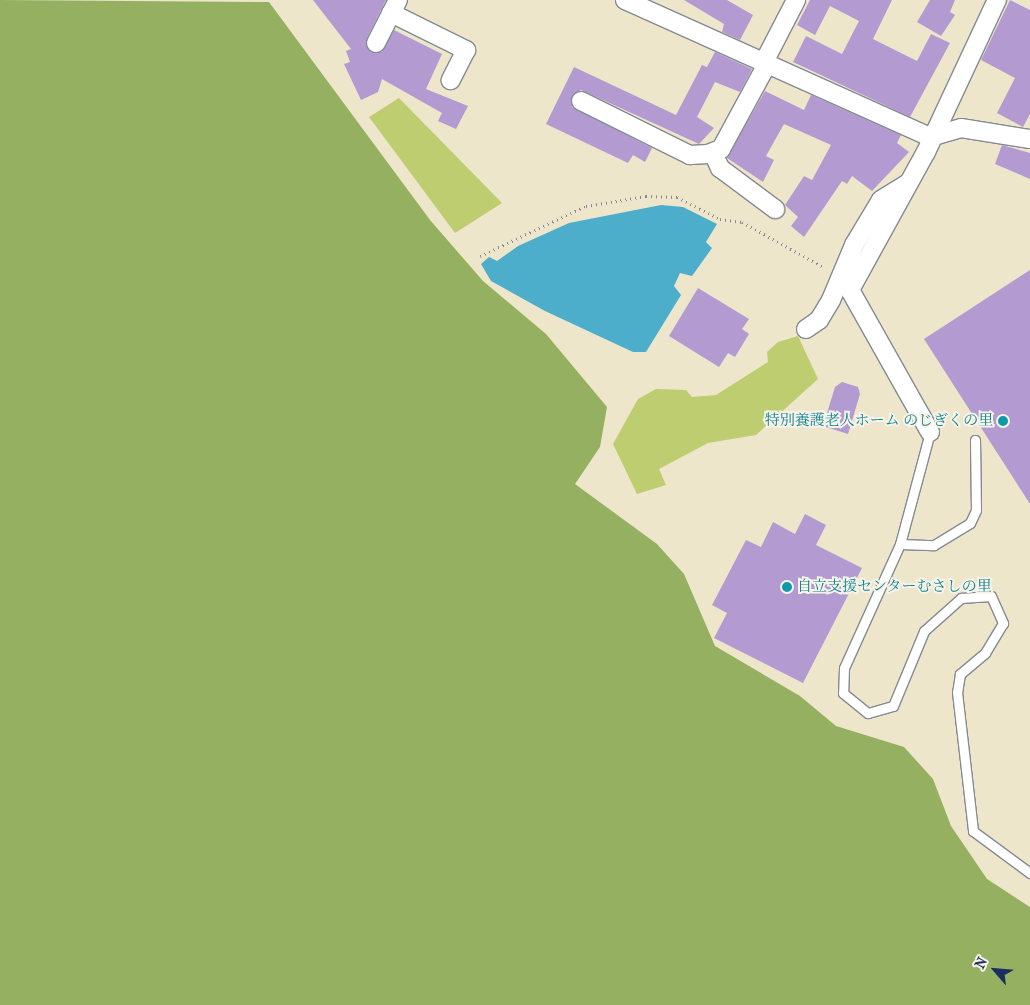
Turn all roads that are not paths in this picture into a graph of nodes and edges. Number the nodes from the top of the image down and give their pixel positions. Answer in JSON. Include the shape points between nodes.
{"nodes":[{"id":1,"x":625,"y":0,"type":"edge"},
{"id":2,"x":796,"y":0,"type":"edge"},
{"id":3,"x":997,"y":0,"type":"edge"},
{"id":4,"x":395,"y":7,"type":"edge"},
{"id":5,"x":376,"y":44,"type":"dead end"},
{"id":6,"x":764,"y":65,"type":"junction"},
{"id":7,"x":451,"y":80,"type":"dead end"},
{"id":8,"x":581,"y":101,"type":"dead end"},
{"id":9,"x":930,"y":137,"type":"junction"},
{"id":10,"x":1030,"y":139,"type":"edge"},
{"id":11,"x":713,"y":153,"type":"junction"},
{"id":12,"x":908,"y":183,"type":"junction"},
{"id":13,"x":776,"y":209,"type":"dead end"},
{"id":14,"x":806,"y":328,"type":"dead end"},
{"id":15,"x":930,"y":432,"type":"joint"},
{"id":16,"x":975,"y":440,"type":"dead end"},
{"id":17,"x":900,"y":544,"type":"junction"},
{"id":18,"x":1030,"y":873,"type":"edge"}],
"edges":[{"from":1,"to":6,"type":"street"},
{"from":2,"to":6,"type":"street"},
{"from":3,"to":9,"type":"street"},
{"from":4,"to":5,"type":"street"},
{"from":4,"to":7,"type":"street","via":[[466,50]]},
{"from":6,"to":9,"type":"street"},
{"from":6,"to":11,"type":"street","via":[[722,149]]},
{"from":8,"to":11,"type":"street","via":[[690,155]]},
{"from":9,"to":10,"type":"street","via":[[961,128]]},
{"from":9,"to":12,"type":"street"},
{"from":11,"to":13,"type":"street","via":[[720,168]]},
{"from":12,"to":14,"type":"street","via":[[881,200],[819,320]]},
{"from":12,"to":15,"type":"street","via":[[850,290]]},
{"from":15,"to":17,"type":"lane"},
{"from":16,"to":17,"type":"lane","via":[[976,510],[970,523],[934,545]]},
{"from":17,"to":18,"type":"lane","via":[[844,668],[843,693],[868,713],[893,706],[924,631],[961,598],[991,596],[1003,623],[984,653],[960,674],[956,692],[973,831]]}]}
